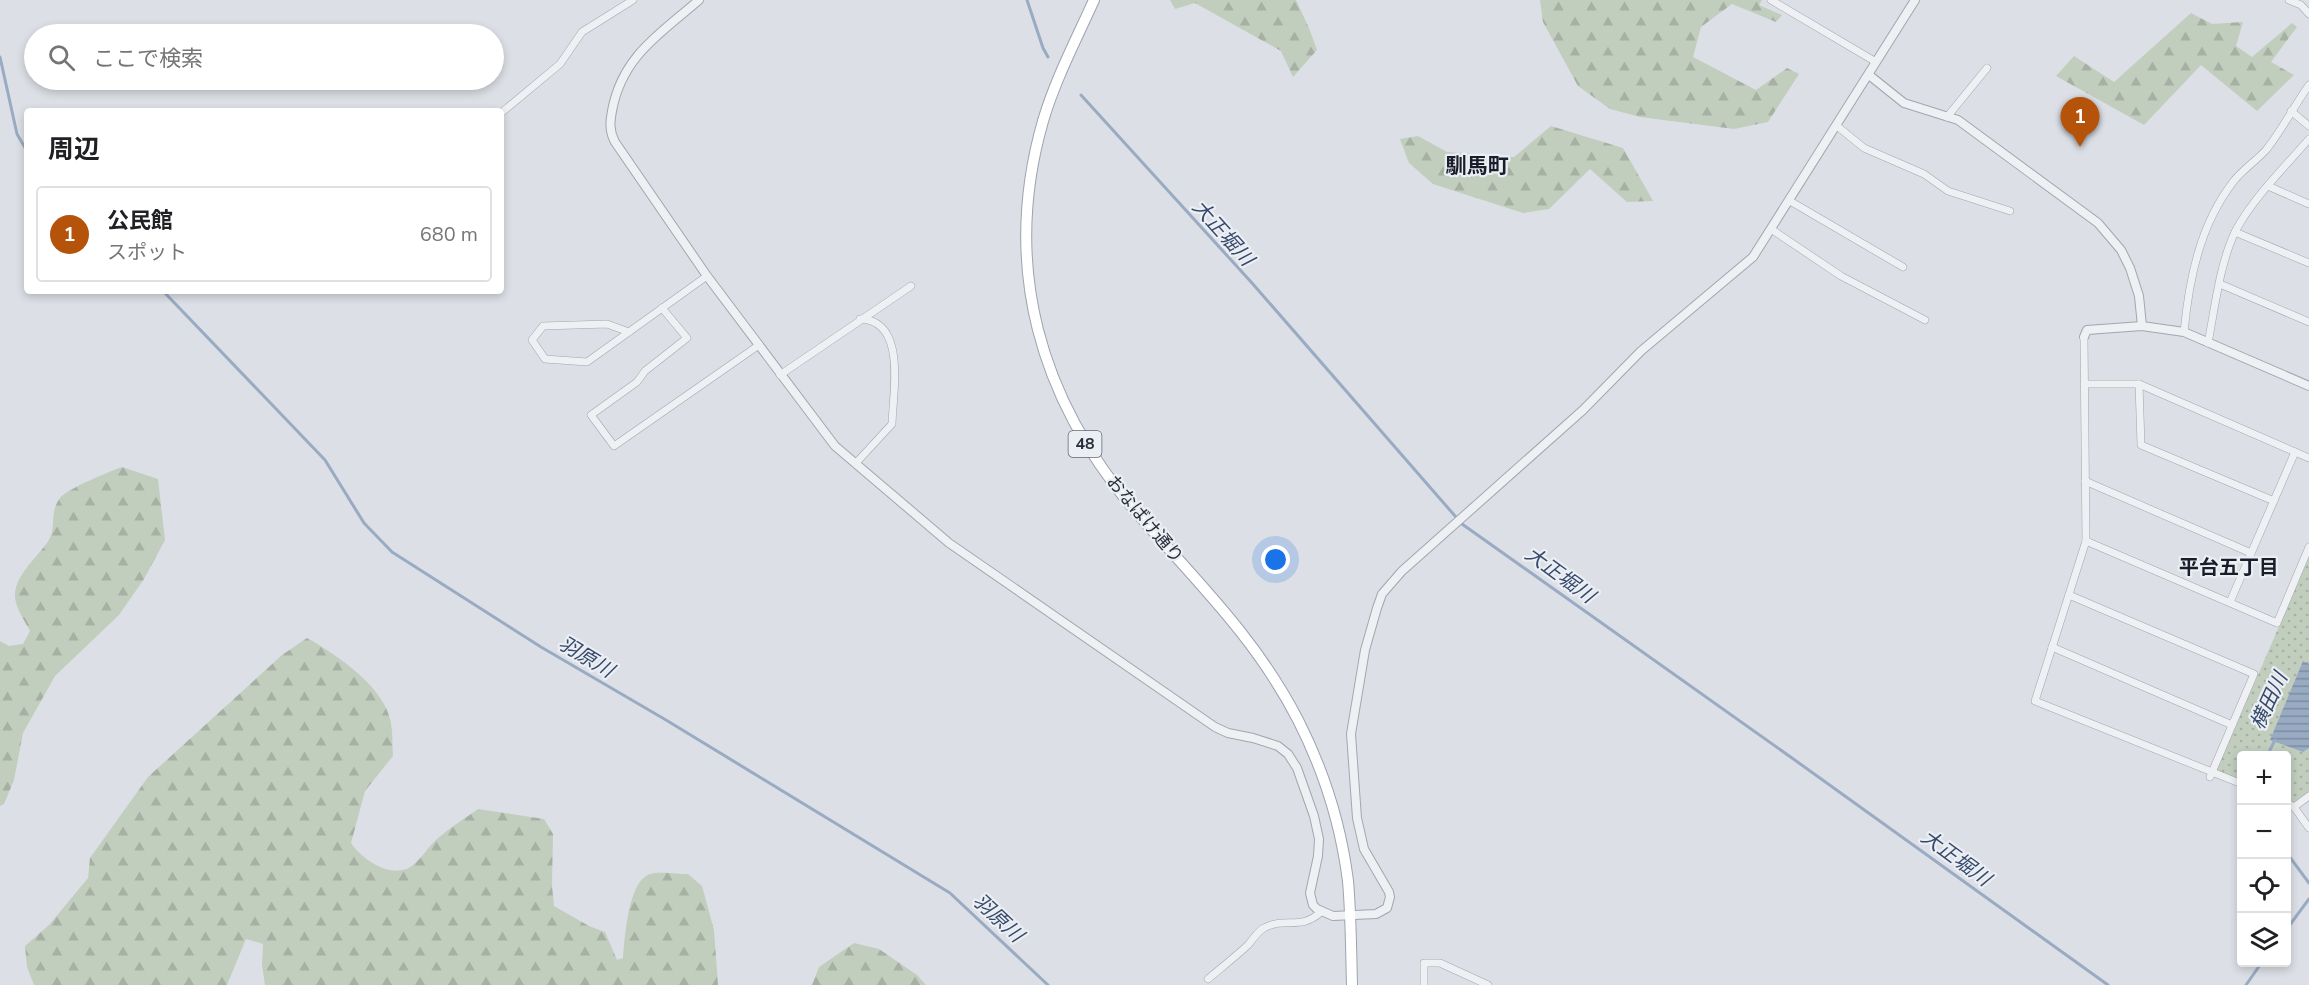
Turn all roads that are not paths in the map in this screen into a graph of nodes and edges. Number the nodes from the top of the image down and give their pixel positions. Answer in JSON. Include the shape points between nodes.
{"nodes":[{"id":1,"x":633,"y":0,"type":"edge"},
{"id":2,"x":699,"y":0,"type":"edge"},
{"id":3,"x":1094,"y":0,"type":"edge"},
{"id":4,"x":1771,"y":0,"type":"edge"},
{"id":5,"x":1914,"y":0,"type":"edge"},
{"id":6,"x":2289,"y":0,"type":"edge"},
{"id":7,"x":2309,"y":14,"type":"edge"},
{"id":8,"x":1876,"y":62,"type":"junction"},
{"id":9,"x":1987,"y":68,"type":"dead end"},
{"id":10,"x":1869,"y":75,"type":"junction"},
{"id":11,"x":2309,"y":85,"type":"edge"},
{"id":12,"x":504,"y":111,"type":"edge"},
{"id":13,"x":2290,"y":111,"type":"junction"},
{"id":14,"x":1947,"y":117,"type":"junction"},
{"id":15,"x":1837,"y":126,"type":"junction"},
{"id":16,"x":2309,"y":126,"type":"edge"},
{"id":17,"x":2309,"y":140,"type":"edge"},
{"id":18,"x":2268,"y":186,"type":"junction"},
{"id":19,"x":1790,"y":201,"type":"junction"},
{"id":20,"x":2309,"y":204,"type":"edge"},
{"id":21,"x":2010,"y":211,"type":"dead end"},
{"id":22,"x":1772,"y":229,"type":"junction"},
{"id":23,"x":2235,"y":232,"type":"junction"},
{"id":24,"x":2309,"y":263,"type":"edge"},
{"id":25,"x":1903,"y":267,"type":"dead end"},
{"id":26,"x":707,"y":276,"type":"junction"},
{"id":27,"x":2220,"y":284,"type":"junction"},
{"id":28,"x":911,"y":286,"type":"dead end"},
{"id":29,"x":662,"y":308,"type":"junction"},
{"id":30,"x":860,"y":319,"type":"junction"},
{"id":31,"x":1925,"y":320,"type":"dead end"},
{"id":32,"x":2309,"y":322,"type":"edge"},
{"id":33,"x":2142,"y":326,"type":"junction"},
{"id":34,"x":629,"y":332,"type":"junction"},
{"id":35,"x":2184,"y":332,"type":"junction"},
{"id":36,"x":2084,"y":337,"type":"joint"},
{"id":37,"x":2208,"y":343,"type":"junction"},
{"id":38,"x":759,"y":345,"type":"junction"},
{"id":39,"x":780,"y":375,"type":"junction"},
{"id":40,"x":2084,"y":384,"type":"junction"},
{"id":41,"x":2139,"y":384,"type":"junction"},
{"id":42,"x":2309,"y":387,"type":"edge"},
{"id":43,"x":2295,"y":452,"type":"junction"},
{"id":44,"x":2309,"y":458,"type":"edge"},
{"id":45,"x":856,"y":463,"type":"junction"},
{"id":46,"x":2085,"y":481,"type":"junction"},
{"id":47,"x":2274,"y":501,"type":"junction"},
{"id":48,"x":2086,"y":541,"type":"junction"},
{"id":49,"x":2309,"y":547,"type":"edge"},
{"id":50,"x":2251,"y":553,"type":"junction"},
{"id":51,"x":2069,"y":595,"type":"junction"},
{"id":52,"x":2230,"y":603,"type":"junction"},
{"id":53,"x":2052,"y":647,"type":"junction"},
{"id":54,"x":2232,"y":725,"type":"junction"},
{"id":55,"x":2211,"y":774,"type":"junction"},
{"id":56,"x":2237,"y":783,"type":"edge"},
{"id":57,"x":2309,"y":796,"type":"edge"},
{"id":58,"x":2290,"y":805,"type":"edge"},
{"id":59,"x":2294,"y":807,"type":"junction"},
{"id":60,"x":2309,"y":828,"type":"edge"},
{"id":61,"x":1321,"y":912,"type":"junction"},
{"id":62,"x":1350,"y":916,"type":"junction"},
{"id":63,"x":1464,"y":975,"type":"junction"},
{"id":64,"x":1208,"y":979,"type":"dead end"},
{"id":65,"x":1352,"y":985,"type":"edge"},
{"id":66,"x":1424,"y":985,"type":"edge"},
{"id":67,"x":1464,"y":985,"type":"edge"},
{"id":68,"x":1488,"y":985,"type":"edge"}],
"edges":[{"from":1,"to":12,"type":"street","via":[[582,32],[560,64]]},
{"from":2,"to":26,"type":"street","via":[[633,59],[620,82],[610,125],[615,142]]},
{"from":3,"to":62,"type":"main road","name":"おなばけ通り","number":"48","via":[[1044,118],[1029,187],[1027,260],[1038,333],[1057,388],[1083,441],[1136,511],[1235,622],[1265,663],[1298,720],[1339,829]]},
{"from":4,"to":8,"type":"street"},
{"from":5,"to":8,"type":"street"},
{"from":6,"to":7,"type":"street"},
{"from":8,"to":10,"type":"street"},
{"from":9,"to":14,"type":"street"},
{"from":10,"to":14,"type":"street","via":[[1904,103]]},
{"from":10,"to":15,"type":"street"},
{"from":11,"to":13,"type":"street"},
{"from":13,"to":16,"type":"street"},
{"from":13,"to":35,"type":"street","via":[[2279,133],[2234,180],[2214,211],[2191,278]]},
{"from":14,"to":33,"type":"street","via":[[1958,120],[2109,234],[2136,283]]},
{"from":15,"to":19,"type":"street"},
{"from":15,"to":21,"type":"street","via":[[1864,148],[1924,174],[1948,191]]},
{"from":17,"to":18,"type":"street"},
{"from":18,"to":20,"type":"street"},
{"from":18,"to":23,"type":"street"},
{"from":19,"to":22,"type":"street"},
{"from":19,"to":25,"type":"street"},
{"from":22,"to":31,"type":"street","via":[[1840,276]]},
{"from":22,"to":62,"type":"street","via":[[1753,257],[1641,351],[1583,410],[1386,589],[1365,650],[1351,723],[1351,763],[1364,849],[1390,897],[1387,908],[1376,914]]},
{"from":23,"to":24,"type":"street"},
{"from":23,"to":27,"type":"street"},
{"from":26,"to":29,"type":"street"},
{"from":26,"to":38,"type":"street"},
{"from":27,"to":32,"type":"street"},
{"from":27,"to":37,"type":"street"},
{"from":28,"to":30,"type":"street"},
{"from":29,"to":34,"type":"street"},
{"from":29,"to":38,"type":"street","via":[[687,338],[637,382],[591,415],[614,446]]},
{"from":30,"to":39,"type":"street"},
{"from":30,"to":45,"type":"street","via":[[872,320],[884,328],[892,342],[892,424]]},
{"from":33,"to":35,"type":"street"},
{"from":33,"to":36,"type":"street","via":[[2086,330]]},
{"from":34,"to":34,"type":"street","via":[[607,324],[543,326],[532,340],[545,359],[587,362]]},
{"from":35,"to":37,"type":"street"},
{"from":36,"to":40,"type":"street"},
{"from":37,"to":42,"type":"street"},
{"from":38,"to":39,"type":"street"},
{"from":39,"to":45,"type":"street","via":[[835,446]]},
{"from":40,"to":41,"type":"street"},
{"from":40,"to":46,"type":"street"},
{"from":41,"to":43,"type":"street"},
{"from":41,"to":47,"type":"street","via":[[2141,445]]},
{"from":43,"to":44,"type":"street"},
{"from":43,"to":47,"type":"street"},
{"from":45,"to":61,"type":"street","via":[[950,543],[1215,727],[1268,742],[1288,754],[1301,777],[1319,838],[1310,893]]},
{"from":46,"to":48,"type":"street"},
{"from":46,"to":50,"type":"street"},
{"from":47,"to":50,"type":"street"},
{"from":48,"to":51,"type":"street"},
{"from":48,"to":52,"type":"street"},
{"from":49,"to":52,"type":"street","via":[[2277,623]]},
{"from":50,"to":52,"type":"street"},
{"from":51,"to":53,"type":"street"},
{"from":51,"to":54,"type":"street","via":[[2254,674]]},
{"from":53,"to":54,"type":"street"},
{"from":53,"to":55,"type":"street","via":[[2035,701]]},
{"from":54,"to":55,"type":"street"},
{"from":55,"to":56,"type":"street"},
{"from":57,"to":59,"type":"street"},
{"from":58,"to":59,"type":"street"},
{"from":59,"to":60,"type":"street"},
{"from":61,"to":62,"type":"street"},
{"from":61,"to":64,"type":"street","via":[[1312,920],[1278,922],[1262,929]]},
{"from":62,"to":65,"type":"main road","name":"おなばけ通り","number":"48"},
{"from":63,"to":66,"type":"street","via":[[1440,963],[1424,963]]},
{"from":63,"to":67,"type":"street"},
{"from":63,"to":68,"type":"street"}]}
